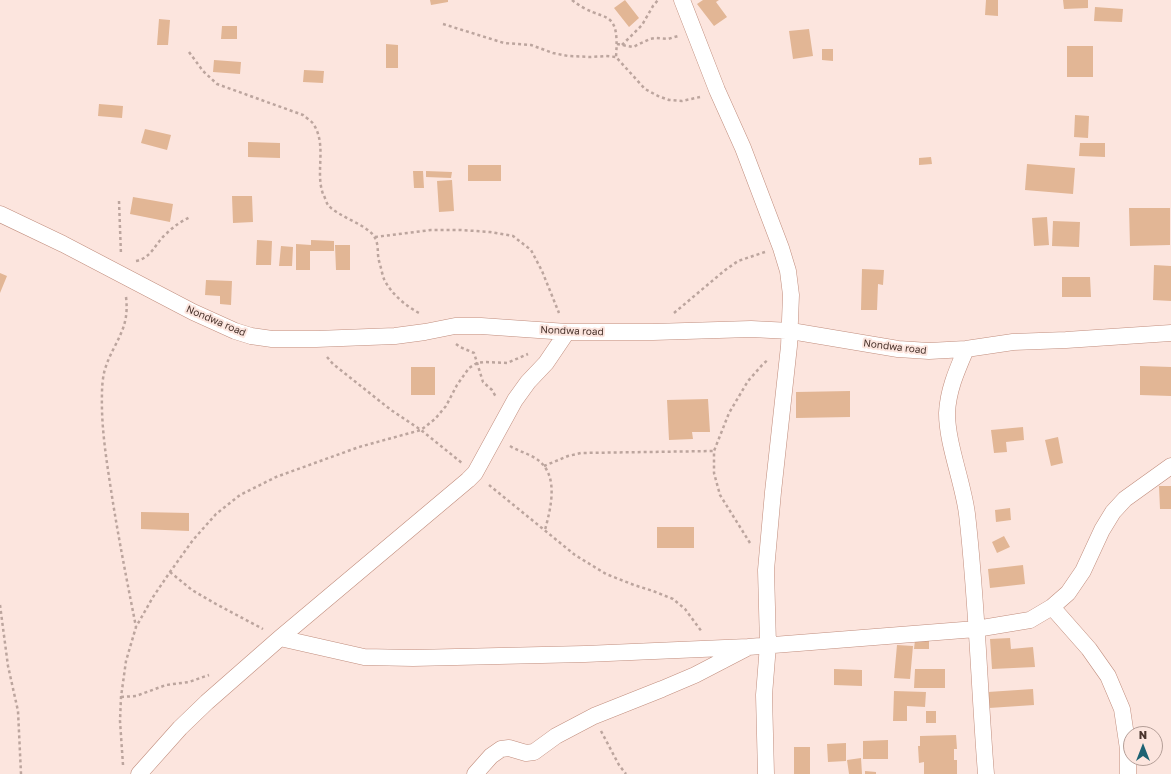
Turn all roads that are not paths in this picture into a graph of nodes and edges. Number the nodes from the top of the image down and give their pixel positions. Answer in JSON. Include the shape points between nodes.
{"nodes":[{"id":1,"x":682,"y":0,"type":"edge"},
{"id":2,"x":0,"y":214,"type":"edge"},
{"id":3,"x":567,"y":332,"type":"junction"},
{"id":4,"x":1171,"y":333,"type":"edge"},
{"id":5,"x":790,"y":339,"type":"junction"},
{"id":6,"x":966,"y":349,"type":"junction"},
{"id":7,"x":1171,"y":466,"type":"edge"},
{"id":8,"x":1052,"y":607,"type":"junction"},
{"id":9,"x":976,"y":629,"type":"junction"},
{"id":10,"x":280,"y":638,"type":"junction"},
{"id":11,"x":768,"y":645,"type":"junction"},
{"id":12,"x":748,"y":647,"type":"junction"},
{"id":13,"x":139,"y":774,"type":"edge"},
{"id":14,"x":475,"y":774,"type":"edge"},
{"id":15,"x":766,"y":774,"type":"edge"},
{"id":16,"x":986,"y":774,"type":"edge"},
{"id":17,"x":1128,"y":774,"type":"edge"}],
"edges":[{"from":1,"to":5,"type":"street","via":[[781,248],[788,271],[791,295]]},
{"from":2,"to":3,"type":"street","name":"Nondwa road","via":[[122,269],[193,312],[251,336],[272,339],[395,336],[455,326]]},
{"from":3,"to":5,"type":"street","name":"Nondwa road","via":[[770,330]]},
{"from":3,"to":10,"type":"street","via":[[515,400],[475,473]]},
{"from":4,"to":6,"type":"street","name":"Nondwa road","via":[[1013,342]]},
{"from":5,"to":6,"type":"street","name":"Nondwa road","via":[[929,351]]},
{"from":5,"to":11,"type":"street","via":[[766,570]]},
{"from":6,"to":9,"type":"street","via":[[952,383],[947,413],[966,512]]},
{"from":7,"to":8,"type":"street","via":[[1125,499],[1113,512],[1083,571],[1068,593]]},
{"from":8,"to":9,"type":"street","via":[[1030,620]]},
{"from":8,"to":17,"type":"street","via":[[1108,676],[1122,709],[1128,749]]},
{"from":9,"to":11,"type":"street"},
{"from":9,"to":16,"type":"street"},
{"from":10,"to":12,"type":"street","via":[[364,657],[413,658]]},
{"from":10,"to":13,"type":"street","via":[[180,728]]},
{"from":11,"to":12,"type":"street"},
{"from":11,"to":15,"type":"street","via":[[764,695]]},
{"from":12,"to":14,"type":"street","via":[[695,675],[594,716],[556,736],[534,752],[501,749]]}]}
